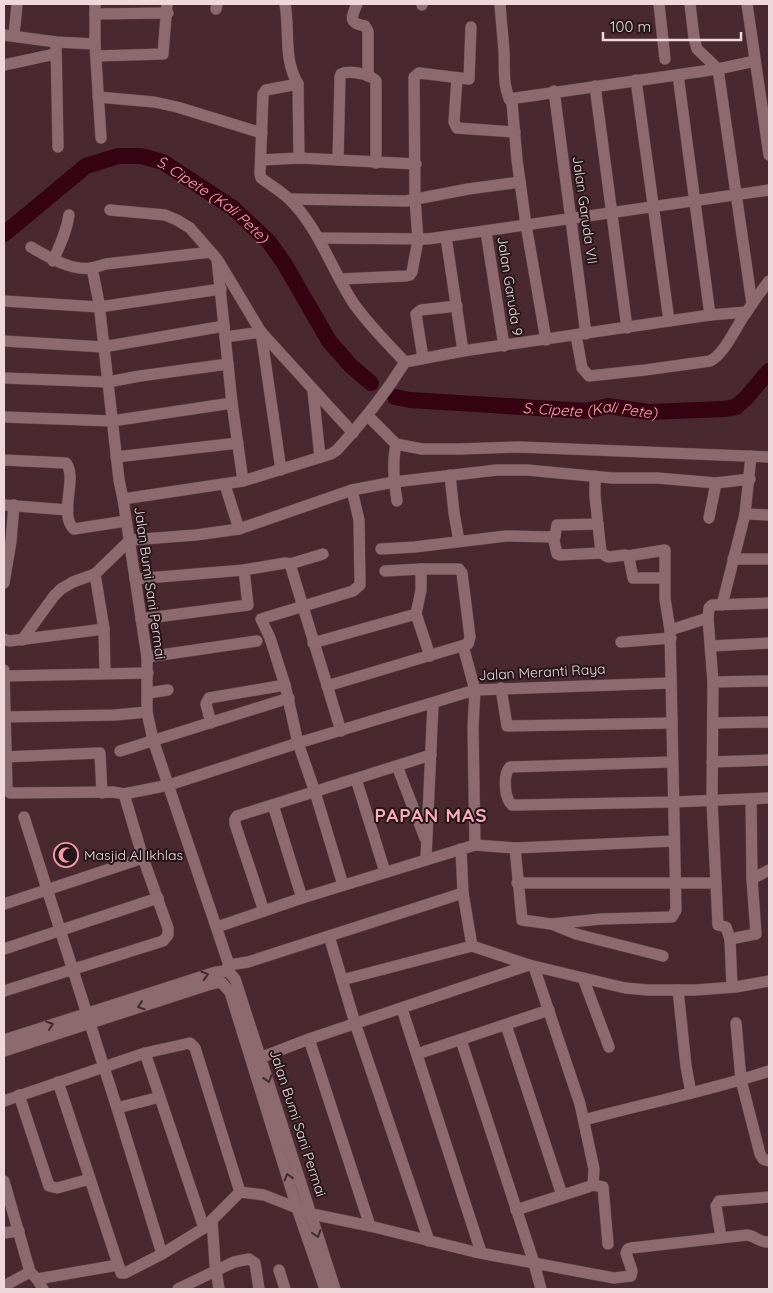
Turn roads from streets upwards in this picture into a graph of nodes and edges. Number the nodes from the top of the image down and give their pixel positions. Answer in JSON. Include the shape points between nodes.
{"nodes":[{"id":1,"x":17,"y":4,"type":"edge"},
{"id":2,"x":285,"y":4,"type":"edge"},
{"id":3,"x":356,"y":4,"type":"edge"},
{"id":4,"x":500,"y":4,"type":"edge"},
{"id":5,"x":659,"y":4,"type":"edge"},
{"id":6,"x":690,"y":4,"type":"edge"},
{"id":7,"x":747,"y":4,"type":"edge"},
{"id":8,"x":95,"y":9,"type":"edge"},
{"id":9,"x":168,"y":9,"type":"edge"},
{"id":10,"x":471,"y":27,"type":"dead end"},
{"id":11,"x":9,"y":35,"type":"edge"},
{"id":12,"x":56,"y":42,"type":"junction"},
{"id":13,"x":95,"y":50,"type":"junction"},
{"id":14,"x":55,"y":54,"type":"junction"},
{"id":15,"x":665,"y":59,"type":"dead end"},
{"id":16,"x":755,"y":62,"type":"junction"},
{"id":17,"x":4,"y":65,"type":"edge"},
{"id":18,"x":718,"y":69,"type":"junction"},
{"id":19,"x":678,"y":75,"type":"junction"},
{"id":20,"x":368,"y":76,"type":"junction"},
{"id":21,"x":457,"y":78,"type":"junction"},
{"id":22,"x":636,"y":80,"type":"junction"},
{"id":23,"x":298,"y":84,"type":"junction"},
{"id":24,"x":595,"y":86,"type":"junction"},
{"id":25,"x":554,"y":91,"type":"junction"},
{"id":26,"x":98,"y":97,"type":"junction"},
{"id":27,"x":509,"y":98,"type":"junction"},
{"id":28,"x":516,"y":132,"type":"junction"},
{"id":29,"x":262,"y":133,"type":"junction"},
{"id":30,"x":100,"y":138,"type":"dead end"},
{"id":31,"x":58,"y":147,"type":"dead end"},
{"id":32,"x":769,"y":151,"type":"edge"},
{"id":33,"x":299,"y":158,"type":"junction"},
{"id":34,"x":261,"y":160,"type":"junction"},
{"id":35,"x":338,"y":160,"type":"junction"},
{"id":36,"x":376,"y":163,"type":"junction"},
{"id":37,"x":416,"y":164,"type":"junction"},
{"id":38,"x":520,"y":182,"type":"junction"},
{"id":39,"x":769,"y":190,"type":"edge"},
{"id":40,"x":735,"y":195,"type":"junction"},
{"id":41,"x":290,"y":199,"type":"junction"},
{"id":42,"x":415,"y":199,"type":"junction"},
{"id":43,"x":695,"y":202,"type":"junction"},
{"id":44,"x":652,"y":206,"type":"junction"},
{"id":45,"x":110,"y":210,"type":"dead end"},
{"id":46,"x":612,"y":213,"type":"junction"},
{"id":47,"x":68,"y":215,"type":"dead end"},
{"id":48,"x":571,"y":219,"type":"junction"},
{"id":49,"x":526,"y":225,"type":"junction"},
{"id":50,"x":486,"y":232,"type":"junction"},
{"id":51,"x":446,"y":237,"type":"junction"},
{"id":52,"x":318,"y":238,"type":"junction"},
{"id":53,"x":418,"y":240,"type":"junction"},
{"id":54,"x":31,"y":247,"type":"dead end"},
{"id":55,"x":214,"y":255,"type":"junction"},
{"id":56,"x":53,"y":261,"type":"junction"},
{"id":57,"x":92,"y":268,"type":"junction"},
{"id":58,"x":340,"y":278,"type":"junction"},
{"id":59,"x":769,"y":281,"type":"edge"},
{"id":60,"x":221,"y":289,"type":"junction"},
{"id":61,"x":4,"y":301,"type":"edge"},
{"id":62,"x":457,"y":306,"type":"junction"},
{"id":63,"x":98,"y":307,"type":"junction"},
{"id":64,"x":749,"y":308,"type":"junction"},
{"id":65,"x":710,"y":315,"type":"junction"},
{"id":66,"x":670,"y":321,"type":"junction"},
{"id":67,"x":627,"y":328,"type":"junction"},
{"id":68,"x":225,"y":332,"type":"junction"},
{"id":69,"x":261,"y":332,"type":"junction"},
{"id":70,"x":581,"y":335,"type":"junction"},
{"id":71,"x":546,"y":340,"type":"junction"},
{"id":72,"x":4,"y":341,"type":"edge"},
{"id":73,"x":504,"y":346,"type":"junction"},
{"id":74,"x":103,"y":347,"type":"junction"},
{"id":75,"x":463,"y":351,"type":"junction"},
{"id":76,"x":423,"y":358,"type":"junction"},
{"id":77,"x":405,"y":362,"type":"junction"},
{"id":78,"x":228,"y":364,"type":"junction"},
{"id":79,"x":4,"y":378,"type":"edge"},
{"id":80,"x":108,"y":382,"type":"junction"},
{"id":81,"x":313,"y":390,"type":"junction"},
{"id":82,"x":232,"y":403,"type":"junction"},
{"id":83,"x":371,"y":411,"type":"junction"},
{"id":84,"x":4,"y":417,"type":"edge"},
{"id":85,"x":112,"y":421,"type":"junction"},
{"id":86,"x":352,"y":434,"type":"junction"},
{"id":87,"x":238,"y":443,"type":"junction"},
{"id":88,"x":396,"y":444,"type":"junction"},
{"id":89,"x":751,"y":456,"type":"junction"},
{"id":90,"x":116,"y":457,"type":"junction"},
{"id":91,"x":769,"y":457,"type":"edge"},
{"id":92,"x":320,"y":458,"type":"junction"},
{"id":93,"x":4,"y":460,"type":"edge"},
{"id":94,"x":281,"y":470,"type":"junction"},
{"id":95,"x":450,"y":475,"type":"junction"},
{"id":96,"x":595,"y":476,"type":"junction"},
{"id":97,"x":750,"y":479,"type":"junction"},
{"id":98,"x":243,"y":482,"type":"junction"},
{"id":99,"x":394,"y":482,"type":"junction"},
{"id":100,"x":716,"y":483,"type":"junction"},
{"id":101,"x":225,"y":485,"type":"junction"},
{"id":102,"x":352,"y":490,"type":"junction"},
{"id":103,"x":123,"y":499,"type":"junction"},
{"id":104,"x":397,"y":501,"type":"dead end"},
{"id":105,"x":9,"y":505,"type":"edge"},
{"id":106,"x":68,"y":510,"type":"junction"},
{"id":107,"x":745,"y":514,"type":"junction"},
{"id":108,"x":769,"y":515,"type":"edge"},
{"id":109,"x":709,"y":518,"type":"dead end"},
{"id":110,"x":126,"y":521,"type":"junction"},
{"id":111,"x":598,"y":524,"type":"junction"},
{"id":112,"x":239,"y":529,"type":"junction"},
{"id":113,"x":555,"y":536,"type":"junction"},
{"id":114,"x":130,"y":540,"type":"junction"},
{"id":115,"x":459,"y":541,"type":"junction"},
{"id":116,"x":381,"y":549,"type":"dead end"},
{"id":117,"x":601,"y":553,"type":"junction"},
{"id":118,"x":323,"y":554,"type":"dead end"},
{"id":119,"x":628,"y":556,"type":"junction"},
{"id":120,"x":733,"y":558,"type":"junction"},
{"id":121,"x":769,"y":559,"type":"edge"},
{"id":122,"x":290,"y":564,"type":"junction"},
{"id":123,"x":421,"y":569,"type":"junction"},
{"id":124,"x":244,"y":570,"type":"junction"},
{"id":125,"x":385,"y":571,"type":"dead end"},
{"id":126,"x":95,"y":574,"type":"junction"},
{"id":127,"x":664,"y":578,"type":"junction"},
{"id":128,"x":135,"y":579,"type":"junction"},
{"id":129,"x":4,"y":582,"type":"edge"},
{"id":130,"x":769,"y":603,"type":"edge"},
{"id":131,"x":722,"y":605,"type":"junction"},
{"id":132,"x":303,"y":607,"type":"junction"},
{"id":133,"x":416,"y":614,"type":"junction"},
{"id":134,"x":141,"y":618,"type":"junction"},
{"id":135,"x":708,"y":618,"type":"junction"},
{"id":136,"x":104,"y":629,"type":"junction"},
{"id":137,"x":670,"y":634,"type":"junction"},
{"id":138,"x":4,"y":639,"type":"edge"},
{"id":139,"x":22,"y":640,"type":"junction"},
{"id":140,"x":257,"y":641,"type":"dead end"},
{"id":141,"x":621,"y":642,"type":"dead end"},
{"id":142,"x":313,"y":643,"type":"junction"},
{"id":143,"x":769,"y":643,"type":"edge"},
{"id":144,"x":463,"y":646,"type":"junction"},
{"id":145,"x":711,"y":646,"type":"junction"},
{"id":146,"x":430,"y":656,"type":"junction"},
{"id":147,"x":147,"y":657,"type":"junction"},
{"id":148,"x":105,"y":673,"type":"junction"},
{"id":149,"x":148,"y":673,"type":"junction"},
{"id":150,"x":4,"y":674,"type":"edge"},
{"id":151,"x":769,"y":681,"type":"edge"},
{"id":152,"x":713,"y":682,"type":"junction"},
{"id":153,"x":670,"y":683,"type":"junction"},
{"id":154,"x":284,"y":685,"type":"junction"},
{"id":155,"x":327,"y":686,"type":"junction"},
{"id":156,"x":501,"y":688,"type":"junction"},
{"id":157,"x":168,"y":690,"type":"dead end"},
{"id":158,"x":475,"y":690,"type":"junction"},
{"id":159,"x":148,"y":693,"type":"junction"},
{"id":160,"x":289,"y":698,"type":"junction"},
{"id":161,"x":433,"y":704,"type":"junction"},
{"id":162,"x":147,"y":712,"type":"junction"},
{"id":163,"x":5,"y":717,"type":"edge"},
{"id":164,"x":769,"y":722,"type":"edge"},
{"id":165,"x":211,"y":723,"type":"junction"},
{"id":166,"x":672,"y":723,"type":"junction"},
{"id":167,"x":713,"y":723,"type":"junction"},
{"id":168,"x":341,"y":731,"type":"junction"},
{"id":169,"x":153,"y":740,"type":"junction"},
{"id":170,"x":298,"y":743,"type":"junction"},
{"id":171,"x":120,"y":751,"type":"dead end"},
{"id":172,"x":431,"y":755,"type":"junction"},
{"id":173,"x":6,"y":757,"type":"edge"},
{"id":174,"x":769,"y":760,"type":"edge"},
{"id":175,"x":672,"y":762,"type":"junction"},
{"id":176,"x":712,"y":762,"type":"junction"},
{"id":177,"x":398,"y":766,"type":"junction"},
{"id":178,"x":356,"y":779,"type":"junction"},
{"id":179,"x":169,"y":785,"type":"junction"},
{"id":180,"x":102,"y":792,"type":"junction"},
{"id":181,"x":316,"y":792,"type":"junction"},
{"id":182,"x":124,"y":794,"type":"junction"},
{"id":183,"x":769,"y":798,"type":"edge"},
{"id":184,"x":751,"y":799,"type":"junction"},
{"id":185,"x":712,"y":801,"type":"junction"},
{"id":186,"x":673,"y":802,"type":"junction"},
{"id":187,"x":273,"y":805,"type":"junction"},
{"id":188,"x":24,"y":817,"type":"dead end"},
{"id":189,"x":427,"y":841,"type":"junction"},
{"id":190,"x":674,"y":841,"type":"junction"},
{"id":191,"x":475,"y":845,"type":"junction"},
{"id":192,"x":515,"y":848,"type":"junction"},
{"id":193,"x":461,"y":849,"type":"junction"},
{"id":194,"x":143,"y":858,"type":"junction"},
{"id":195,"x":426,"y":858,"type":"junction"},
{"id":196,"x":769,"y":870,"type":"edge"},
{"id":197,"x":384,"y":872,"type":"junction"},
{"id":198,"x":752,"y":879,"type":"junction"},
{"id":199,"x":675,"y":882,"type":"junction"},
{"id":200,"x":517,"y":883,"type":"junction"},
{"id":201,"x":715,"y":883,"type":"junction"},
{"id":202,"x":343,"y":885,"type":"junction"},
{"id":203,"x":46,"y":890,"type":"junction"},
{"id":204,"x":463,"y":893,"type":"junction"},
{"id":205,"x":158,"y":898,"type":"junction"},
{"id":206,"x":302,"y":898,"type":"junction"},
{"id":207,"x":5,"y":900,"type":"edge"},
{"id":208,"x":264,"y":911,"type":"junction"},
{"id":209,"x":551,"y":924,"type":"junction"},
{"id":210,"x":217,"y":927,"type":"junction"},
{"id":211,"x":60,"y":931,"type":"junction"},
{"id":212,"x":330,"y":936,"type":"junction"},
{"id":213,"x":730,"y":939,"type":"junction"},
{"id":214,"x":472,"y":946,"type":"junction"},
{"id":215,"x":4,"y":949,"type":"edge"},
{"id":216,"x":663,"y":956,"type":"dead end"},
{"id":217,"x":532,"y":966,"type":"junction"},
{"id":218,"x":72,"y":969,"type":"junction"},
{"id":219,"x":225,"y":973,"type":"junction"},
{"id":220,"x":583,"y":978,"type":"junction"},
{"id":221,"x":342,"y":980,"type":"junction"},
{"id":222,"x":769,"y":981,"type":"edge"},
{"id":223,"x":732,"y":987,"type":"junction"},
{"id":224,"x":678,"y":990,"type":"junction"},
{"id":225,"x":4,"y":991,"type":"edge"},
{"id":226,"x":402,"y":1009,"type":"junction"},
{"id":227,"x":549,"y":1010,"type":"junction"},
{"id":228,"x":88,"y":1018,"type":"junction"},
{"id":229,"x":355,"y":1023,"type":"junction"},
{"id":230,"x":736,"y":1023,"type":"dead end"},
{"id":231,"x":506,"y":1025,"type":"junction"},
{"id":232,"x":308,"y":1039,"type":"junction"},
{"id":233,"x":4,"y":1040,"type":"edge"},
{"id":234,"x":461,"y":1040,"type":"junction"},
{"id":235,"x":609,"y":1047,"type":"dead end"},
{"id":236,"x":4,"y":1051,"type":"edge"},
{"id":237,"x":145,"y":1053,"type":"junction"},
{"id":238,"x":417,"y":1054,"type":"junction"},
{"id":239,"x":256,"y":1059,"type":"junction"},
{"id":240,"x":103,"y":1066,"type":"junction"},
{"id":241,"x":769,"y":1071,"type":"edge"},
{"id":242,"x":741,"y":1080,"type":"junction"},
{"id":243,"x":58,"y":1082,"type":"junction"},
{"id":244,"x":691,"y":1094,"type":"junction"},
{"id":245,"x":19,"y":1095,"type":"junction"},
{"id":246,"x":160,"y":1097,"type":"junction"},
{"id":247,"x":4,"y":1101,"type":"edge"},
{"id":248,"x":117,"y":1108,"type":"junction"},
{"id":249,"x":584,"y":1120,"type":"junction"},
{"id":250,"x":769,"y":1161,"type":"edge"},
{"id":251,"x":90,"y":1178,"type":"junction"},
{"id":252,"x":4,"y":1181,"type":"edge"},
{"id":253,"x":593,"y":1185,"type":"junction"},
{"id":254,"x":240,"y":1192,"type":"junction"},
{"id":255,"x":562,"y":1195,"type":"junction"},
{"id":256,"x":769,"y":1197,"type":"edge"},
{"id":257,"x":297,"y":1208,"type":"junction"},
{"id":258,"x":516,"y":1210,"type":"junction"},
{"id":259,"x":312,"y":1214,"type":"junction"},
{"id":260,"x":208,"y":1224,"type":"junction"},
{"id":261,"x":370,"y":1226,"type":"junction"},
{"id":262,"x":18,"y":1231,"type":"junction"},
{"id":263,"x":4,"y":1233,"type":"edge"},
{"id":264,"x":721,"y":1237,"type":"junction"},
{"id":265,"x":429,"y":1241,"type":"junction"},
{"id":266,"x":769,"y":1242,"type":"edge"},
{"id":267,"x":608,"y":1244,"type":"dead end"},
{"id":268,"x":482,"y":1252,"type":"junction"},
{"id":269,"x":162,"y":1254,"type":"junction"},
{"id":270,"x":313,"y":1254,"type":"junction"},
{"id":271,"x":325,"y":1257,"type":"junction"},
{"id":272,"x":534,"y":1263,"type":"junction"},
{"id":273,"x":118,"y":1265,"type":"junction"},
{"id":274,"x":216,"y":1269,"type":"junction"},
{"id":275,"x":279,"y":1270,"type":"dead end"},
{"id":276,"x":33,"y":1275,"type":"junction"},
{"id":277,"x":4,"y":1286,"type":"edge"},
{"id":278,"x":42,"y":1289,"type":"edge"},
{"id":279,"x":178,"y":1289,"type":"edge"},
{"id":280,"x":219,"y":1289,"type":"edge"},
{"id":281,"x":259,"y":1289,"type":"edge"},
{"id":282,"x":285,"y":1289,"type":"edge"},
{"id":283,"x":325,"y":1289,"type":"edge"},
{"id":284,"x":335,"y":1289,"type":"edge"},
{"id":285,"x":541,"y":1289,"type":"edge"}],
"edges":[{"from":1,"to":11,"type":"street"},
{"from":2,"to":23,"type":"street","via":[[288,61]]},
{"from":3,"to":20,"type":"street","via":[[352,20],[368,31]]},
{"from":4,"to":27,"type":"street"},
{"from":5,"to":15,"type":"street"},
{"from":6,"to":18,"type":"street","via":[[697,49]]},
{"from":7,"to":16,"type":"street"},
{"from":8,"to":9,"type":"street"},
{"from":8,"to":13,"type":"street"},
{"from":9,"to":13,"type":"street","via":[[162,55]]},
{"from":10,"to":21,"type":"street","via":[[469,79]]},
{"from":11,"to":12,"type":"street"},
{"from":12,"to":13,"type":"street"},
{"from":12,"to":14,"type":"street"},
{"from":13,"to":26,"type":"street"},
{"from":14,"to":17,"type":"street"},
{"from":14,"to":31,"type":"street"},
{"from":16,"to":18,"type":"street"},
{"from":16,"to":32,"type":"street"},
{"from":18,"to":19,"type":"street"},
{"from":18,"to":40,"type":"street"},
{"from":19,"to":22,"type":"street"},
{"from":19,"to":43,"type":"street"},
{"from":20,"to":35,"type":"street","via":[[341,74]]},
{"from":20,"to":36,"type":"street","via":[[376,85]]},
{"from":21,"to":28,"type":"street","via":[[454,122],[457,128]]},
{"from":21,"to":37,"type":"street","via":[[415,75]]},
{"from":22,"to":24,"type":"street"},
{"from":22,"to":44,"type":"street"},
{"from":23,"to":29,"type":"street","via":[[264,91]]},
{"from":23,"to":33,"type":"street"},
{"from":24,"to":25,"type":"street"},
{"from":24,"to":46,"type":"street"},
{"from":25,"to":27,"type":"street"},
{"from":25,"to":48,"type":"street","name":"Jalan Garuda VII"},
{"from":26,"to":29,"type":"street","via":[[177,107]]},
{"from":26,"to":30,"type":"street"},
{"from":27,"to":28,"type":"street"},
{"from":28,"to":38,"type":"street"},
{"from":29,"to":34,"type":"street"},
{"from":33,"to":34,"type":"street"},
{"from":33,"to":35,"type":"street"},
{"from":34,"to":41,"type":"street","via":[[259,170],[262,178]]},
{"from":35,"to":36,"type":"street"},
{"from":36,"to":37,"type":"street"},
{"from":37,"to":42,"type":"street"},
{"from":38,"to":42,"type":"street"},
{"from":38,"to":49,"type":"street"},
{"from":39,"to":40,"type":"street"},
{"from":40,"to":43,"type":"street"},
{"from":40,"to":64,"type":"street"},
{"from":41,"to":42,"type":"street"},
{"from":41,"to":52,"type":"street"},
{"from":42,"to":53,"type":"street"},
{"from":43,"to":44,"type":"street"},
{"from":43,"to":65,"type":"street"},
{"from":44,"to":46,"type":"street"},
{"from":44,"to":66,"type":"street"},
{"from":45,"to":55,"type":"street","via":[[165,215],[177,220],[190,228]]},
{"from":46,"to":48,"type":"street"},
{"from":46,"to":67,"type":"street"},
{"from":47,"to":56,"type":"street","via":[[65,235]]},
{"from":48,"to":49,"type":"street"},
{"from":48,"to":70,"type":"street","name":"Jalan Garuda VII"},
{"from":49,"to":50,"type":"street"},
{"from":49,"to":71,"type":"street"},
{"from":50,"to":51,"type":"street"},
{"from":50,"to":73,"type":"street","name":"Jalan Garuda 9"},
{"from":51,"to":53,"type":"street"},
{"from":51,"to":62,"type":"street"},
{"from":52,"to":53,"type":"street"},
{"from":52,"to":58,"type":"street"},
{"from":53,"to":58,"type":"street","via":[[410,276]]},
{"from":54,"to":56,"type":"street"},
{"from":55,"to":57,"type":"street"},
{"from":55,"to":60,"type":"street"},
{"from":55,"to":69,"type":"street"},
{"from":56,"to":57,"type":"street"},
{"from":57,"to":63,"type":"street"},
{"from":58,"to":77,"type":"street","via":[[370,325]]},
{"from":59,"to":64,"type":"street"},
{"from":60,"to":63,"type":"street"},
{"from":60,"to":68,"type":"street"},
{"from":61,"to":63,"type":"street"},
{"from":62,"to":75,"type":"street"},
{"from":62,"to":76,"type":"street","via":[[421,310],[416,314]]},
{"from":63,"to":74,"type":"street"},
{"from":64,"to":65,"type":"street"},
{"from":64,"to":70,"type":"street","name":"Jalan Garuda VII","via":[[714,359],[589,376],[582,368]]},
{"from":65,"to":66,"type":"street"},
{"from":66,"to":67,"type":"street"},
{"from":67,"to":70,"type":"street"},
{"from":68,"to":69,"type":"street"},
{"from":68,"to":74,"type":"street"},
{"from":68,"to":78,"type":"street"},
{"from":69,"to":81,"type":"street"},
{"from":69,"to":94,"type":"street"},
{"from":70,"to":71,"type":"street"},
{"from":71,"to":73,"type":"street"},
{"from":72,"to":74,"type":"street"},
{"from":73,"to":75,"type":"street"},
{"from":74,"to":80,"type":"street"},
{"from":75,"to":76,"type":"street"},
{"from":76,"to":77,"type":"street"},
{"from":77,"to":83,"type":"street","name":"Jalan Bumi Sani Permai"},
{"from":78,"to":80,"type":"street"},
{"from":78,"to":82,"type":"street"},
{"from":79,"to":80,"type":"street"},
{"from":80,"to":85,"type":"street"},
{"from":81,"to":86,"type":"street"},
{"from":81,"to":92,"type":"street"},
{"from":82,"to":85,"type":"street"},
{"from":82,"to":87,"type":"street"},
{"from":83,"to":86,"type":"street","name":"Jalan Bumi Sani Permai"},
{"from":83,"to":88,"type":"street"},
{"from":84,"to":85,"type":"street"},
{"from":85,"to":90,"type":"street"},
{"from":86,"to":92,"type":"street","name":"Jalan Bumi Sani Permai","via":[[337,450]]},
{"from":87,"to":90,"type":"street"},
{"from":87,"to":98,"type":"street"},
{"from":88,"to":89,"type":"street","via":[[439,450],[519,447]]},
{"from":88,"to":99,"type":"street"},
{"from":89,"to":91,"type":"street"},
{"from":89,"to":97,"type":"street"},
{"from":90,"to":103,"type":"street"},
{"from":92,"to":94,"type":"street","name":"Jalan Bumi Sani Permai"},
{"from":93,"to":106,"type":"street","via":[[66,463],[69,469]]},
{"from":94,"to":98,"type":"street","name":"Jalan Bumi Sani Permai"},
{"from":95,"to":96,"type":"street","via":[[528,470]]},
{"from":95,"to":99,"type":"street"},
{"from":95,"to":115,"type":"street"},
{"from":96,"to":100,"type":"street"},
{"from":96,"to":111,"type":"street"},
{"from":97,"to":100,"type":"street"},
{"from":97,"to":107,"type":"street"},
{"from":98,"to":101,"type":"street","name":"Jalan Bumi Sani Permai"},
{"from":99,"to":102,"type":"street"},
{"from":99,"to":104,"type":"street"},
{"from":100,"to":109,"type":"street"},
{"from":101,"to":103,"type":"street","name":"Jalan Bumi Sani Permai"},
{"from":101,"to":112,"type":"street"},
{"from":102,"to":112,"type":"street"},
{"from":102,"to":132,"type":"street","via":[[359,520],[360,585],[353,591]]},
{"from":103,"to":110,"type":"street","name":"Jalan Bumi Sani Permai"},
{"from":105,"to":106,"type":"street"},
{"from":105,"to":129,"type":"street","via":[[11,541]]},
{"from":106,"to":110,"type":"street","via":[[74,529]]},
{"from":107,"to":108,"type":"street"},
{"from":107,"to":120,"type":"street"},
{"from":110,"to":114,"type":"street","name":"Jalan Bumi Sani Permai"},
{"from":111,"to":113,"type":"street","via":[[557,524]]},
{"from":111,"to":117,"type":"street"},
{"from":112,"to":114,"type":"street"},
{"from":113,"to":115,"type":"street","via":[[506,536]]},
{"from":113,"to":117,"type":"street","via":[[555,550],[560,555]]},
{"from":114,"to":126,"type":"street"},
{"from":114,"to":128,"type":"street","name":"Jalan Bumi Sani Permai"},
{"from":115,"to":116,"type":"street"},
{"from":117,"to":119,"type":"street","via":[[607,557]]},
{"from":118,"to":122,"type":"street"},
{"from":119,"to":127,"type":"street","via":[[633,578]]},
{"from":119,"to":127,"type":"street","via":[[665,550]]},
{"from":120,"to":121,"type":"street"},
{"from":120,"to":131,"type":"street"},
{"from":122,"to":124,"type":"street"},
{"from":122,"to":132,"type":"street"},
{"from":123,"to":125,"type":"street"},
{"from":123,"to":133,"type":"street"},
{"from":123,"to":144,"type":"street","via":[[461,570],[470,637],[470,642]]},
{"from":124,"to":128,"type":"street"},
{"from":124,"to":134,"type":"street","via":[[248,605]]},
{"from":126,"to":136,"type":"street"},
{"from":126,"to":139,"type":"street","via":[[61,589]]},
{"from":127,"to":137,"type":"street"},
{"from":128,"to":134,"type":"street","name":"Jalan Bumi Sani Permai"},
{"from":130,"to":131,"type":"street"},
{"from":131,"to":135,"type":"street","via":[[710,606]]},
{"from":132,"to":142,"type":"street"},
{"from":132,"to":154,"type":"street","via":[[261,619]]},
{"from":133,"to":142,"type":"street"},
{"from":133,"to":146,"type":"street"},
{"from":134,"to":147,"type":"street","name":"Jalan Bumi Sani Permai"},
{"from":135,"to":137,"type":"street"},
{"from":135,"to":145,"type":"street"},
{"from":136,"to":139,"type":"street"},
{"from":136,"to":148,"type":"street"},
{"from":137,"to":141,"type":"street"},
{"from":137,"to":153,"type":"street"},
{"from":138,"to":139,"type":"street"},
{"from":140,"to":147,"type":"street"},
{"from":142,"to":155,"type":"street"},
{"from":143,"to":145,"type":"street"},
{"from":144,"to":146,"type":"street"},
{"from":144,"to":158,"type":"street"},
{"from":145,"to":152,"type":"street"},
{"from":146,"to":155,"type":"street"},
{"from":147,"to":149,"type":"street","name":"Jalan Bumi Sani Permai"},
{"from":148,"to":149,"type":"street"},
{"from":148,"to":150,"type":"street"},
{"from":149,"to":159,"type":"street","name":"Jalan Bumi Sani Permai"},
{"from":150,"to":163,"type":"street"},
{"from":151,"to":152,"type":"street"},
{"from":152,"to":167,"type":"street"},
{"from":153,"to":156,"type":"street","name":"Jalan Meranti Raya"},
{"from":153,"to":166,"type":"street"},
{"from":154,"to":160,"type":"street"},
{"from":154,"to":165,"type":"street","via":[[209,698],[206,704]]},
{"from":155,"to":168,"type":"street"},
{"from":156,"to":158,"type":"street","name":"Jalan Meranti Raya"},
{"from":156,"to":166,"type":"street","via":[[507,726]]},
{"from":157,"to":159,"type":"street"},
{"from":158,"to":161,"type":"street","name":"Jalan Meranti Raya"},
{"from":158,"to":191,"type":"street"},
{"from":159,"to":162,"type":"street","name":"Jalan Bumi Sani Permai"},
{"from":160,"to":165,"type":"street"},
{"from":160,"to":170,"type":"street"},
{"from":161,"to":168,"type":"street","name":"Jalan Meranti Raya"},
{"from":161,"to":172,"type":"street"},
{"from":162,"to":163,"type":"street"},
{"from":162,"to":169,"type":"street","name":"Jalan Bumi Sani Permai"},
{"from":163,"to":173,"type":"street"},
{"from":164,"to":167,"type":"street"},
{"from":165,"to":169,"type":"street"},
{"from":166,"to":175,"type":"street"},
{"from":167,"to":176,"type":"street"},
{"from":168,"to":170,"type":"street","name":"Jalan Meranti Raya"},
{"from":169,"to":171,"type":"street"},
{"from":169,"to":179,"type":"street","name":"Jalan Bumi Sani Permai"},
{"from":170,"to":179,"type":"street","name":"Jalan Meranti Raya"},
{"from":170,"to":181,"type":"street"},
{"from":172,"to":177,"type":"street"},
{"from":172,"to":189,"type":"street"},
{"from":173,"to":180,"type":"street","name":"Jalan Meranti Raya","via":[[7,789],[10,793]]},
{"from":173,"to":180,"type":"street","via":[[100,753]]},
{"from":174,"to":176,"type":"street"},
{"from":175,"to":186,"type":"street"},
{"from":175,"to":186,"type":"street","via":[[514,766],[506,773],[507,798],[512,804]]},
{"from":176,"to":185,"type":"street"},
{"from":177,"to":178,"type":"street"},
{"from":177,"to":189,"type":"street"},
{"from":178,"to":181,"type":"street"},
{"from":178,"to":197,"type":"street"},
{"from":179,"to":182,"type":"street","name":"Jalan Meranti Raya"},
{"from":179,"to":210,"type":"street","name":"Jalan Bumi Sani Permai"},
{"from":180,"to":182,"type":"street","name":"Jalan Meranti Raya"},
{"from":181,"to":187,"type":"street"},
{"from":181,"to":202,"type":"street"},
{"from":182,"to":194,"type":"street"},
{"from":183,"to":184,"type":"street"},
{"from":184,"to":185,"type":"street"},
{"from":184,"to":198,"type":"street"},
{"from":185,"to":186,"type":"street"},
{"from":185,"to":201,"type":"street"},
{"from":186,"to":190,"type":"street"},
{"from":187,"to":206,"type":"street"},
{"from":187,"to":208,"type":"street","via":[[235,819]]},
{"from":188,"to":203,"type":"street"},
{"from":189,"to":195,"type":"street"},
{"from":190,"to":192,"type":"street"},
{"from":190,"to":199,"type":"street"},
{"from":191,"to":192,"type":"street"},
{"from":191,"to":193,"type":"street"},
{"from":192,"to":200,"type":"street"},
{"from":193,"to":195,"type":"street"},
{"from":193,"to":204,"type":"street"},
{"from":194,"to":203,"type":"street"},
{"from":194,"to":205,"type":"street"},
{"from":195,"to":197,"type":"street"},
{"from":196,"to":198,"type":"street"},
{"from":197,"to":202,"type":"street"},
{"from":198,"to":213,"type":"street","via":[[756,934]]},
{"from":199,"to":200,"type":"street"},
{"from":199,"to":201,"type":"street"},
{"from":199,"to":209,"type":"street","via":[[676,910],[672,917]]},
{"from":200,"to":209,"type":"street","via":[[522,920]]},
{"from":201,"to":213,"type":"street","via":[[718,925],[726,927]]},
{"from":202,"to":206,"type":"street"},
{"from":203,"to":207,"type":"street"},
{"from":203,"to":211,"type":"street"},
{"from":204,"to":212,"type":"street"},
{"from":204,"to":214,"type":"street"},
{"from":205,"to":211,"type":"street"},
{"from":205,"to":218,"type":"street","via":[[168,928],[168,935],[163,940]]},
{"from":206,"to":208,"type":"street"},
{"from":208,"to":210,"type":"street"},
{"from":209,"to":216,"type":"street","via":[[576,934]]},
{"from":210,"to":219,"type":"street","name":"Jalan Bumi Sani Permai"},
{"from":211,"to":215,"type":"street"},
{"from":211,"to":218,"type":"street"},
{"from":212,"to":219,"type":"street","via":[[248,962]]},
{"from":212,"to":221,"type":"street"},
{"from":213,"to":223,"type":"street"},
{"from":214,"to":217,"type":"street"},
{"from":214,"to":221,"type":"street"},
{"from":217,"to":220,"type":"street"},
{"from":217,"to":226,"type":"street"},
{"from":217,"to":227,"type":"street"},
{"from":218,"to":225,"type":"street"},
{"from":218,"to":228,"type":"street"},
{"from":219,"to":228,"type":"street","via":[[210,984]]},
{"from":219,"to":239,"type":"street","name":"Jalan Bumi Sani Permai"},
{"from":220,"to":224,"type":"street","via":[[625,988]]},
{"from":220,"to":235,"type":"street"},
{"from":221,"to":229,"type":"street"},
{"from":222,"to":223,"type":"street"},
{"from":223,"to":224,"type":"street"},
{"from":224,"to":244,"type":"street"},
{"from":226,"to":229,"type":"street"},
{"from":226,"to":238,"type":"street"},
{"from":227,"to":231,"type":"street"},
{"from":227,"to":249,"type":"street"},
{"from":233,"to":228,"type":"street","one_way":true},
{"from":228,"to":236,"type":"street"},
{"from":228,"to":240,"type":"street"},
{"from":229,"to":232,"type":"street"},
{"from":229,"to":265,"type":"street"},
{"from":230,"to":242,"type":"street"},
{"from":231,"to":234,"type":"street"},
{"from":231,"to":255,"type":"street"},
{"from":232,"to":239,"type":"street"},
{"from":232,"to":261,"type":"street"},
{"from":234,"to":238,"type":"street"},
{"from":234,"to":258,"type":"street"},
{"from":237,"to":240,"type":"street"},
{"from":237,"to":246,"type":"street"},
{"from":237,"to":254,"type":"street","via":[[185,1043],[193,1045]]},
{"from":238,"to":268,"type":"street"},
{"from":257,"to":239,"type":"street","one_way":true},
{"from":239,"to":259,"type":"street","name":"Jalan Bumi Sani Permai","one_way":true},
{"from":240,"to":243,"type":"street"},
{"from":240,"to":248,"type":"street"},
{"from":241,"to":242,"type":"street"},
{"from":242,"to":244,"type":"street"},
{"from":242,"to":250,"type":"street","via":[[760,1154]]},
{"from":243,"to":245,"type":"street"},
{"from":243,"to":251,"type":"street"},
{"from":244,"to":249,"type":"street"},
{"from":245,"to":247,"type":"street"},
{"from":245,"to":251,"type":"street","via":[[49,1186],[57,1188]]},
{"from":246,"to":248,"type":"street"},
{"from":246,"to":260,"type":"street"},
{"from":248,"to":269,"type":"street"},
{"from":249,"to":253,"type":"street","via":[[594,1169]]},
{"from":251,"to":273,"type":"street"},
{"from":252,"to":262,"type":"street"},
{"from":253,"to":255,"type":"street"},
{"from":253,"to":267,"type":"street","via":[[604,1187]]},
{"from":254,"to":257,"type":"street","via":[[264,1195]]},
{"from":254,"to":260,"type":"street"},
{"from":255,"to":258,"type":"street"},
{"from":256,"to":264,"type":"street","via":[[719,1201],[716,1206]]},
{"from":257,"to":259,"type":"street"},
{"from":257,"to":270,"type":"street"},
{"from":258,"to":272,"type":"street"},
{"from":259,"to":261,"type":"street"},
{"from":259,"to":271,"type":"street","name":"Jalan Bumi Sani Permai","one_way":true},
{"from":260,"to":269,"type":"street"},
{"from":260,"to":274,"type":"street"},
{"from":261,"to":265,"type":"street"},
{"from":262,"to":263,"type":"street"},
{"from":262,"to":276,"type":"street"},
{"from":264,"to":266,"type":"street","via":[[746,1235]]},
{"from":264,"to":272,"type":"street","via":[[628,1249],[626,1254],[633,1273],[629,1277],[614,1278]]},
{"from":265,"to":268,"type":"street"},
{"from":268,"to":272,"type":"street"},
{"from":269,"to":273,"type":"street","via":[[125,1273],[121,1273]]},
{"from":270,"to":271,"type":"street"},
{"from":270,"to":283,"type":"street"},
{"from":271,"to":284,"type":"street","name":"Jalan Bumi Sani Permai"},
{"from":272,"to":285,"type":"street"},
{"from":273,"to":276,"type":"street"},
{"from":274,"to":279,"type":"street"},
{"from":274,"to":280,"type":"street"},
{"from":274,"to":281,"type":"street","via":[[245,1259],[252,1260]]},
{"from":275,"to":282,"type":"street"},
{"from":276,"to":277,"type":"street"},
{"from":276,"to":278,"type":"street"}]}
